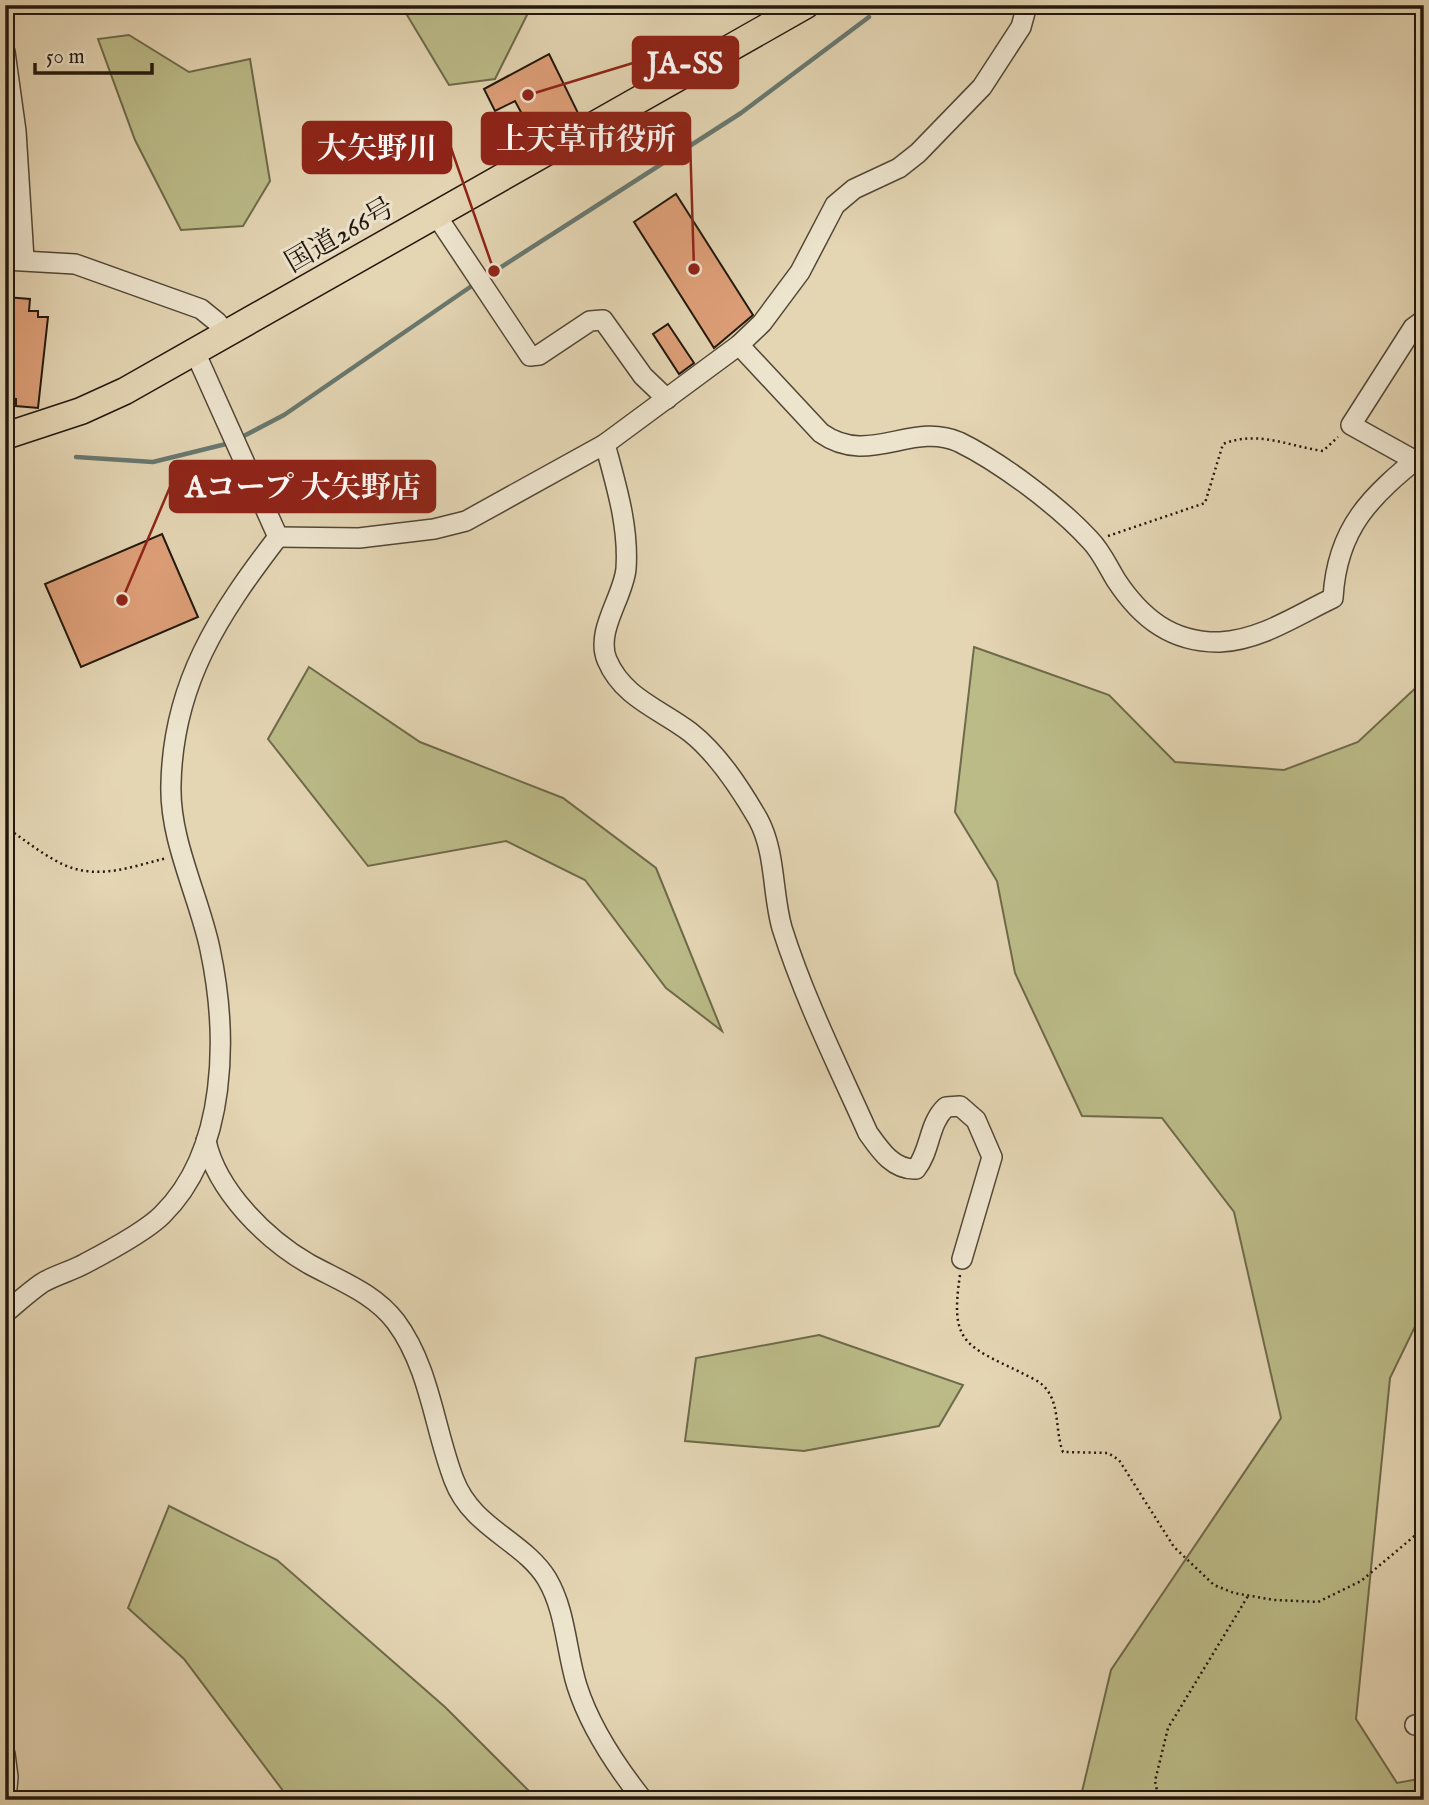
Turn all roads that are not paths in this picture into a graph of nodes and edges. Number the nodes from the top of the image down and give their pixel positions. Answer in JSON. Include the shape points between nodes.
{"nodes":[{"id":1,"x":806,"y":5,"type":"edge"},
{"id":2,"x":1027,"y":5,"type":"edge"},
{"id":3,"x":5,"y":52,"type":"edge"},
{"id":4,"x":436,"y":215,"type":"junction"},
{"id":5,"x":14,"y":259,"type":"edge"},
{"id":6,"x":1424,"y":320,"type":"edge"},
{"id":7,"x":226,"y":334,"type":"junction"},
{"id":8,"x":738,"y":345,"type":"junction"},
{"id":9,"x":195,"y":352,"type":"junction"},
{"id":10,"x":667,"y":399,"type":"junction"},
{"id":11,"x":5,"y":436,"type":"edge"},
{"id":12,"x":605,"y":444,"type":"junction"},
{"id":13,"x":1419,"y":457,"type":"edge"},
{"id":14,"x":278,"y":537,"type":"junction"},
{"id":15,"x":206,"y":1141,"type":"junction"},
{"id":16,"x":962,"y":1259,"type":"road end"},
{"id":17,"x":5,"y":1313,"type":"edge"},
{"id":18,"x":5,"y":1754,"type":"edge"},
{"id":19,"x":6,"y":1800,"type":"edge"},
{"id":20,"x":643,"y":1800,"type":"edge"}],
"edges":[{"from":1,"to":4,"type":"highway","name":"国道266号"},
{"from":2,"to":8,"type":"street","via":[[1021,27],[982,87],[918,153],[835,205],[800,272],[762,323]]},
{"from":3,"to":5,"type":"street","via":[[16,131]]},
{"from":4,"to":7,"type":"highway","name":"国道266号"},
{"from":4,"to":10,"type":"street","via":[[530,356],[539,355],[590,321],[603,320],[643,376]]},
{"from":5,"to":7,"type":"street","via":[[75,264],[167,295],[201,309]]},
{"from":6,"to":13,"type":"street","via":[[1413,328],[1351,425]]},
{"from":7,"to":9,"type":"highway","name":"国道266号"},
{"from":8,"to":10,"type":"street"},
{"from":8,"to":13,"type":"street","via":[[834,443],[874,447],[927,436],[955,441],[990,458],[1092,541],[1151,623],[1188,638],[1220,642],[1262,634],[1333,598],[1344,537],[1366,506]]},
{"from":9,"to":11,"type":"highway","name":"国道266号","via":[[82,411]]},
{"from":9,"to":14,"type":"street"},
{"from":10,"to":12,"type":"street"},
{"from":12,"to":14,"type":"street","via":[[466,521],[359,538]]},
{"from":12,"to":16,"type":"street","via":[[622,505],[626,570],[603,646],[608,662],[623,686],[690,732],[728,771],[759,822],[781,924],[796,967],[868,1133],[885,1157],[905,1170],[916,1169],[926,1156],[936,1117],[946,1107],[960,1106],[976,1119],[992,1157]]},
{"from":14,"to":15,"type":"street","via":[[232,596],[197,659],[181,711],[170,786],[210,950],[220,1024],[219,1070]]},
{"from":15,"to":17,"type":"street","via":[[184,1187],[161,1217],[86,1263],[44,1282]]},
{"from":15,"to":20,"type":"street","via":[[211,1161],[236,1199],[272,1237],[306,1262],[376,1300],[396,1322],[431,1401],[454,1482],[470,1510],[545,1577],[557,1601],[577,1686],[593,1725]]},
{"from":18,"to":19,"type":"street"}]}
